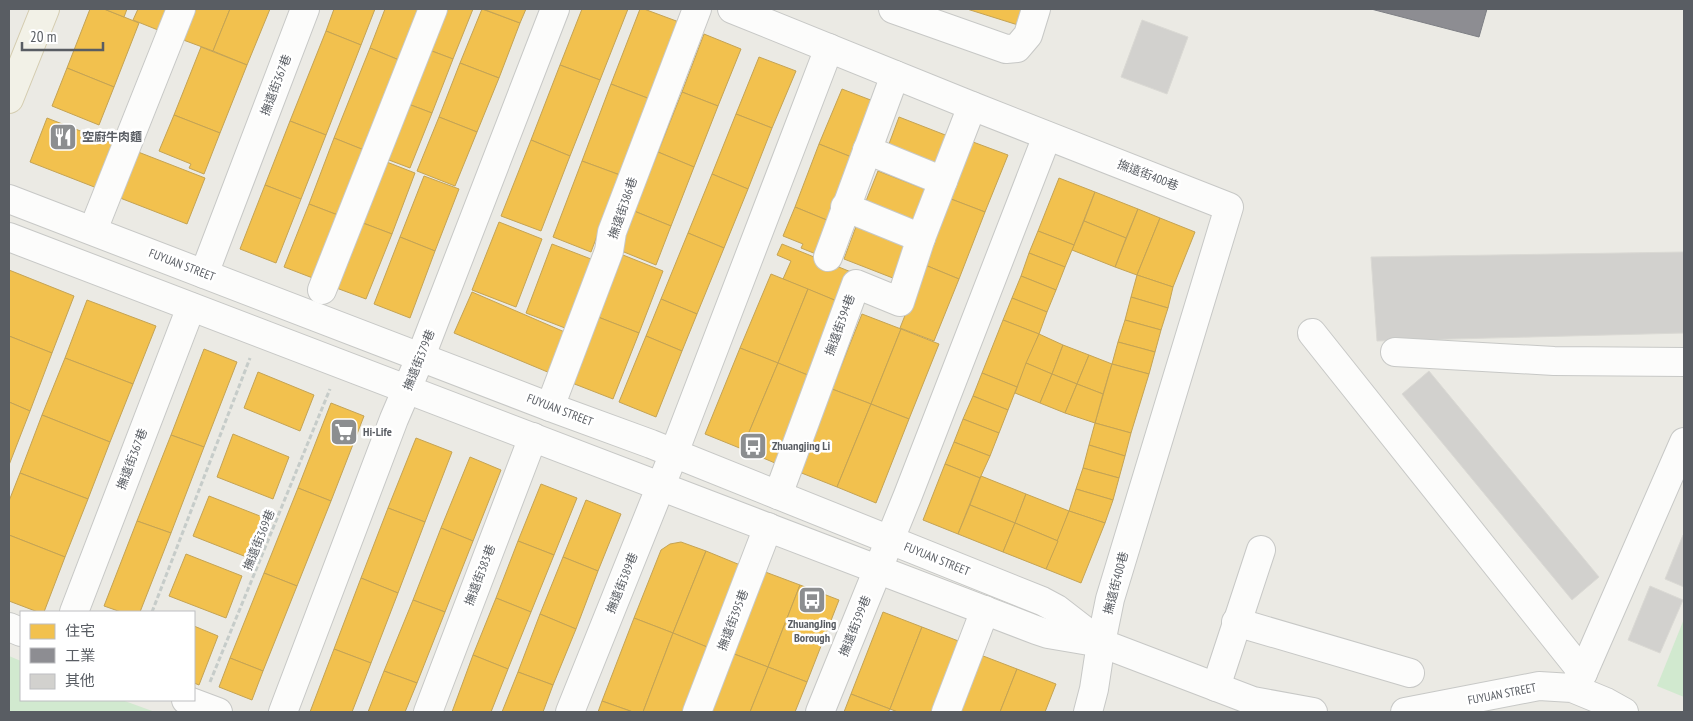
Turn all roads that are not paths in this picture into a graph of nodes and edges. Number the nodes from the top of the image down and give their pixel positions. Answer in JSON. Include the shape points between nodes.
{"nodes":[{"id":1,"x":45,"y":9,"type":"edge"},
{"id":2,"x":182,"y":9,"type":"edge"},
{"id":3,"x":306,"y":9,"type":"edge"},
{"id":4,"x":433,"y":9,"type":"edge"},
{"id":5,"x":556,"y":9,"type":"edge"},
{"id":6,"x":697,"y":9,"type":"edge"},
{"id":7,"x":732,"y":9,"type":"edge"},
{"id":8,"x":893,"y":9,"type":"edge"},
{"id":9,"x":1036,"y":9,"type":"edge"},
{"id":10,"x":830,"y":48,"type":"junction"},
{"id":11,"x":895,"y":75,"type":"junction"},
{"id":12,"x":9,"y":99,"type":"edge"},
{"id":13,"x":972,"y":106,"type":"junction"},
{"id":14,"x":1047,"y":136,"type":"junction"},
{"id":15,"x":867,"y":150,"type":"junction"},
{"id":16,"x":943,"y":181,"type":"junction"},
{"id":17,"x":9,"y":199,"type":"edge"},
{"id":18,"x":845,"y":207,"type":"junction"},
{"id":19,"x":93,"y":230,"type":"junction"},
{"id":20,"x":9,"y":237,"type":"edge"},
{"id":21,"x":921,"y":238,"type":"junction"},
{"id":22,"x":828,"y":258,"type":"dead end"},
{"id":23,"x":204,"y":274,"type":"junction"},
{"id":24,"x":322,"y":290,"type":"dead end"},
{"id":25,"x":192,"y":306,"type":"junction"},
{"id":26,"x":1312,"y":333,"type":"dead end"},
{"id":27,"x":1395,"y":352,"type":"dead end"},
{"id":28,"x":421,"y":356,"type":"junction"},
{"id":29,"x":1684,"y":362,"type":"edge"},
{"id":30,"x":406,"y":389,"type":"junction"},
{"id":31,"x":550,"y":407,"type":"junction"},
{"id":32,"x":533,"y":437,"type":"junction"},
{"id":33,"x":1684,"y":442,"type":"edge"},
{"id":34,"x":674,"y":453,"type":"junction"},
{"id":35,"x":661,"y":485,"type":"junction"},
{"id":36,"x":778,"y":495,"type":"junction"},
{"id":37,"x":768,"y":527,"type":"junction"},
{"id":38,"x":890,"y":541,"type":"junction"},
{"id":39,"x":1261,"y":550,"type":"dead end"},
{"id":40,"x":878,"y":569,"type":"junction"},
{"id":41,"x":985,"y":610,"type":"junction"},
{"id":42,"x":74,"y":611,"type":"edge"},
{"id":43,"x":1236,"y":622,"type":"junction"},
{"id":44,"x":1101,"y":643,"type":"junction"},
{"id":45,"x":1410,"y":673,"type":"dead end"},
{"id":46,"x":1577,"y":681,"type":"junction"},
{"id":47,"x":1216,"y":687,"type":"junction"},
{"id":48,"x":283,"y":712,"type":"edge"},
{"id":49,"x":428,"y":712,"type":"edge"},
{"id":50,"x":570,"y":712,"type":"edge"},
{"id":51,"x":697,"y":712,"type":"edge"},
{"id":52,"x":820,"y":712,"type":"edge"},
{"id":53,"x":946,"y":712,"type":"edge"},
{"id":54,"x":1088,"y":712,"type":"edge"},
{"id":55,"x":1313,"y":712,"type":"edge"},
{"id":56,"x":1405,"y":712,"type":"edge"},
{"id":57,"x":1624,"y":712,"type":"edge"}],
"edges":[{"from":1,"to":12,"type":"main road"},
{"from":2,"to":19,"type":"street"},
{"from":3,"to":23,"type":"street","name":"撫遠街367巷"},
{"from":4,"to":24,"type":"street"},
{"from":5,"to":28,"type":"street","name":"撫遠街379巷"},
{"from":6,"to":31,"type":"street","name":"撫遠街386巷"},
{"from":7,"to":10,"type":"street"},
{"from":8,"to":9,"type":"street","via":[[1006,49],[1016,48],[1028,35]]},
{"from":10,"to":11,"type":"street"},
{"from":10,"to":34,"type":"street"},
{"from":11,"to":13,"type":"street"},
{"from":11,"to":15,"type":"street"},
{"from":13,"to":14,"type":"street"},
{"from":13,"to":16,"type":"street","name":"撫遠街394巷"},
{"from":14,"to":38,"type":"street"},
{"from":14,"to":44,"type":"street","name":"撫遠街400巷","via":[[1229,207],[1111,594]]},
{"from":15,"to":16,"type":"street"},
{"from":15,"to":18,"type":"street"},
{"from":16,"to":21,"type":"street","name":"撫遠街394巷"},
{"from":17,"to":19,"type":"street","name":"FUYUAN STREET"},
{"from":18,"to":21,"type":"street"},
{"from":18,"to":22,"type":"street"},
{"from":19,"to":23,"type":"street","name":"FUYUAN STREET"},
{"from":20,"to":25,"type":"street","name":"FUYUAN STREET"},
{"from":21,"to":36,"type":"street","name":"撫遠街394巷","via":[[900,302],[856,284]]},
{"from":23,"to":28,"type":"street","name":"FUYUAN STREET"},
{"from":25,"to":30,"type":"street","name":"FUYUAN STREET"},
{"from":25,"to":42,"type":"street","name":"撫遠街367巷"},
{"from":26,"to":46,"type":"street"},
{"from":27,"to":29,"type":"street","via":[[1554,361]]},
{"from":28,"to":30,"type":"street","name":"撫遠街379巷"},
{"from":28,"to":31,"type":"street","name":"FUYUAN STREET"},
{"from":30,"to":32,"type":"street","name":"FUYUAN STREET"},
{"from":30,"to":48,"type":"street","name":"撫遠街379巷"},
{"from":31,"to":34,"type":"street","name":"FUYUAN STREET"},
{"from":32,"to":35,"type":"street","name":"FUYUAN STREET"},
{"from":32,"to":49,"type":"street","name":"撫遠街383巷"},
{"from":33,"to":46,"type":"street"},
{"from":34,"to":35,"type":"street","name":"撫遠街389巷"},
{"from":34,"to":36,"type":"street","name":"FUYUAN STREET"},
{"from":35,"to":37,"type":"street","name":"FUYUAN STREET"},
{"from":35,"to":50,"type":"street","name":"撫遠街389巷"},
{"from":36,"to":38,"type":"street","name":"FUYUAN STREET"},
{"from":37,"to":40,"type":"street","name":"FUYUAN STREET"},
{"from":37,"to":51,"type":"street","name":"撫遠街395巷"},
{"from":38,"to":40,"type":"street","name":"撫遠街399巷"},
{"from":38,"to":44,"type":"street","name":"FUYUAN STREET","via":[[1042,601]]},
{"from":39,"to":43,"type":"street"},
{"from":40,"to":41,"type":"street","name":"FUYUAN STREET"},
{"from":40,"to":52,"type":"street","name":"撫遠街399巷"},
{"from":41,"to":44,"type":"street","name":"FUYUAN STREET","via":[[1048,634]]},
{"from":41,"to":53,"type":"street"},
{"from":43,"to":45,"type":"street"},
{"from":43,"to":47,"type":"street"},
{"from":44,"to":47,"type":"street","name":"FUYUAN STREET"},
{"from":44,"to":54,"type":"street"},
{"from":46,"to":56,"type":"street","name":"FUYUAN STREET"},
{"from":46,"to":57,"type":"street","name":"FUYUAN STREET"},
{"from":47,"to":55,"type":"street","name":"FUYUAN STREET","via":[[1253,701]]}]}
